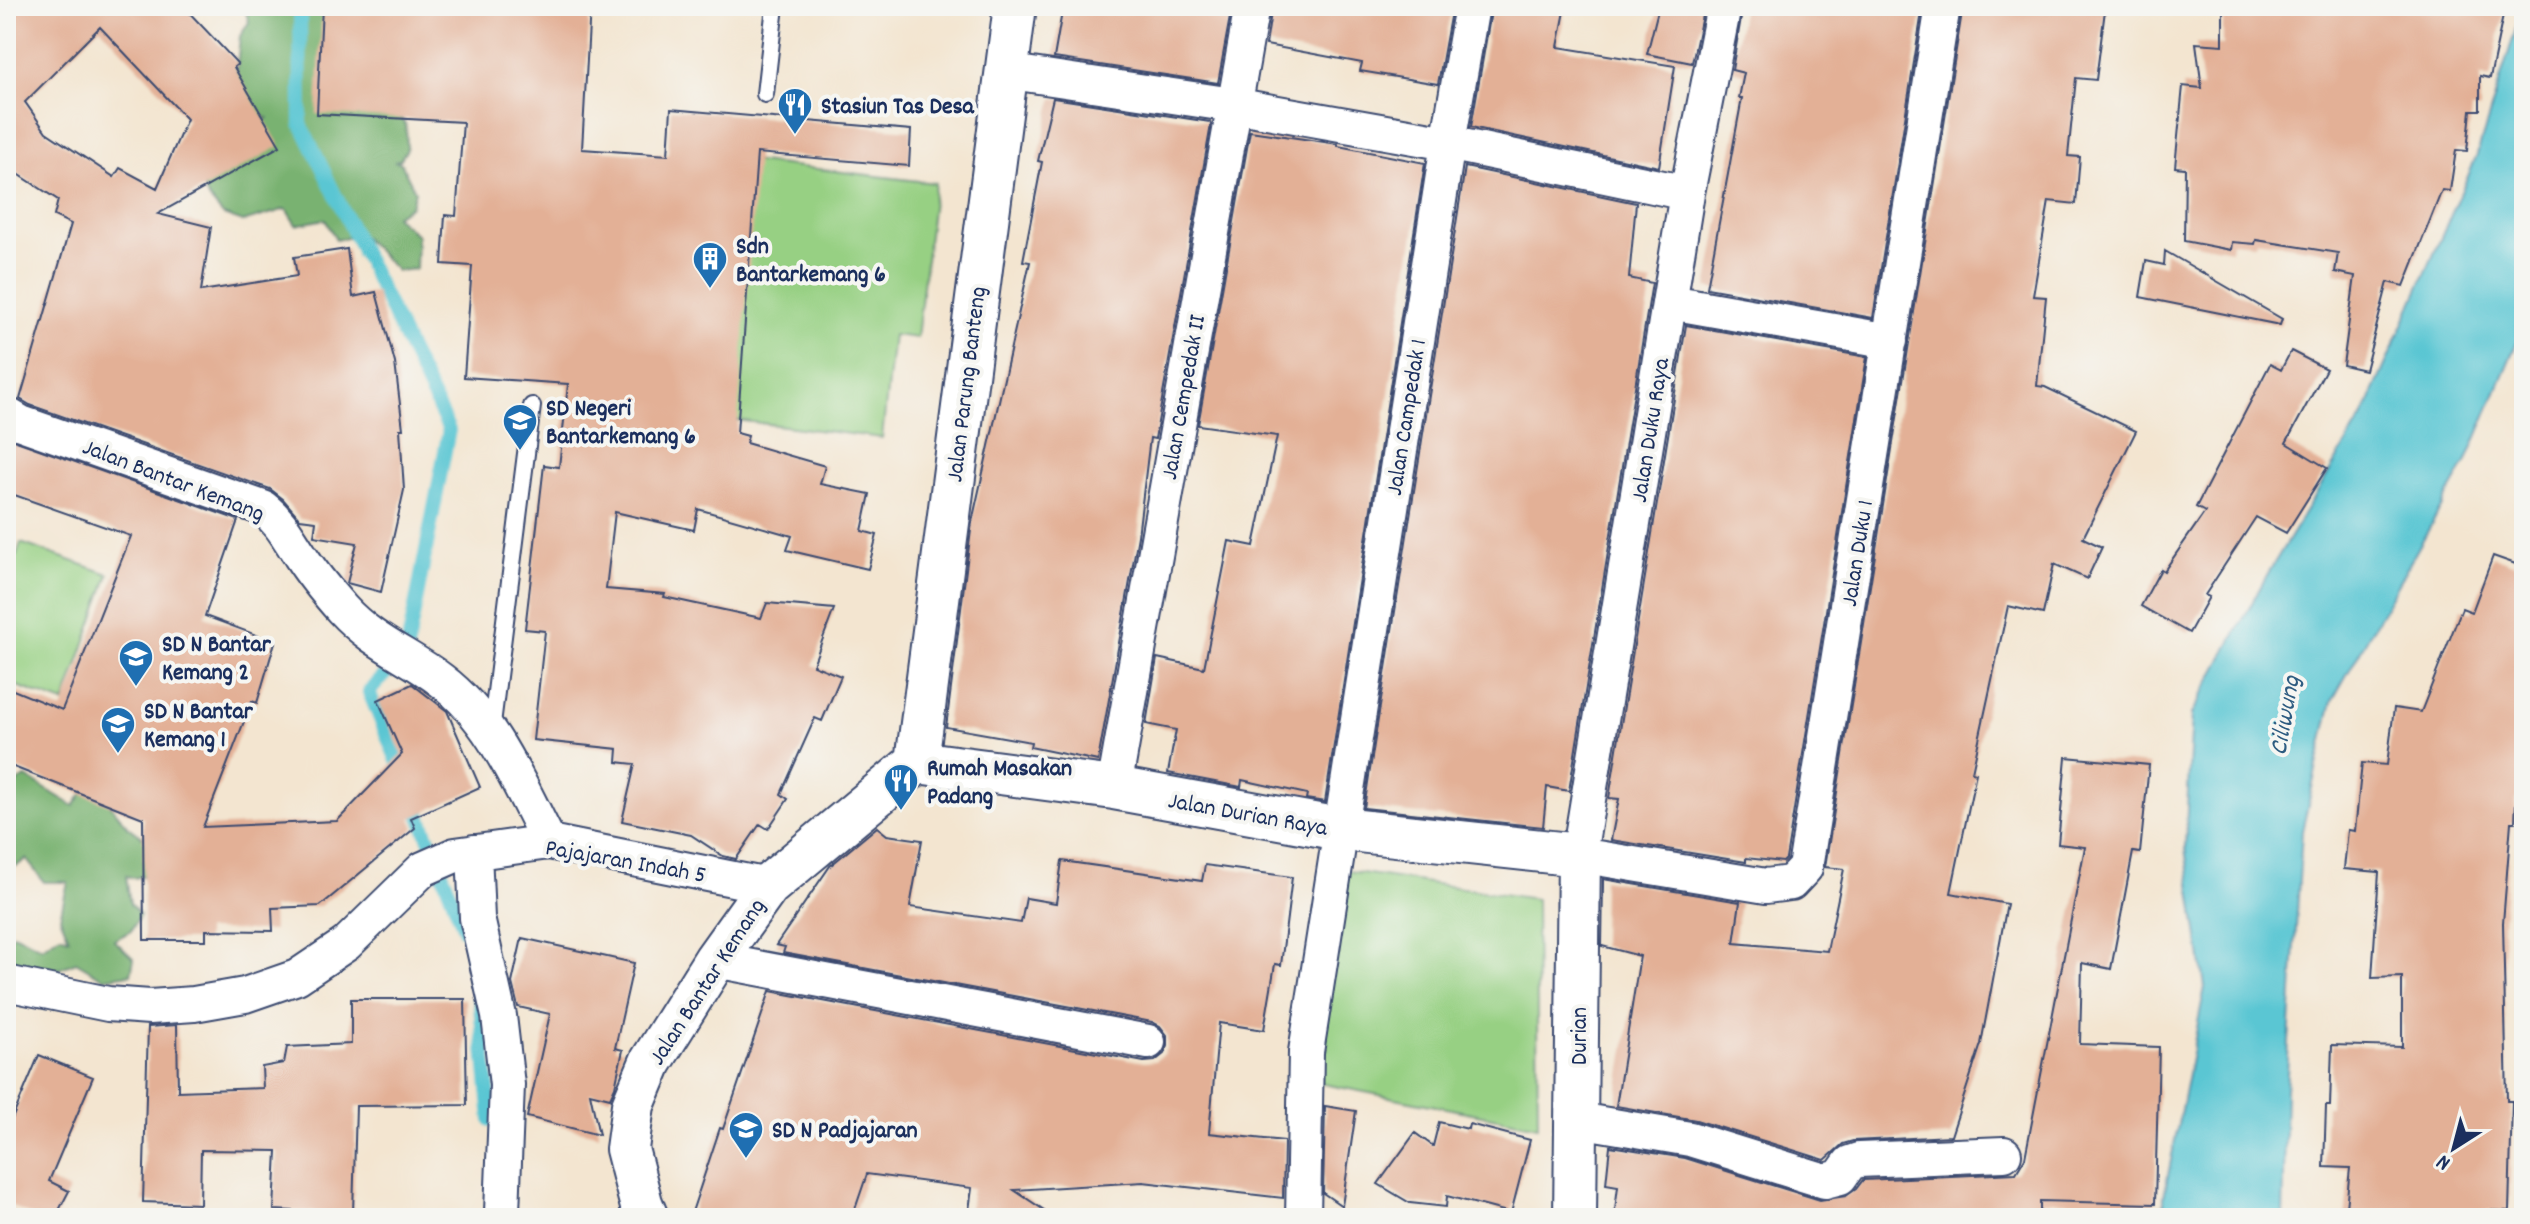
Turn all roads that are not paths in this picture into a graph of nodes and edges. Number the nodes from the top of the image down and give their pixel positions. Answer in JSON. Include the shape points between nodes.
{"nodes":[{"id":1,"x":775,"y":6,"type":"edge"},
{"id":2,"x":1015,"y":6,"type":"edge"},
{"id":3,"x":1252,"y":6,"type":"edge"},
{"id":4,"x":1472,"y":6,"type":"edge"},
{"id":5,"x":1724,"y":6,"type":"edge"},
{"id":6,"x":1943,"y":6,"type":"edge"},
{"id":7,"x":1005,"y":71,"type":"junction"},
{"id":8,"x":765,"y":94,"type":"dead end"},
{"id":9,"x":1233,"y":105,"type":"junction"},
{"id":10,"x":1448,"y":143,"type":"junction"},
{"id":11,"x":1687,"y":193,"type":"junction"},
{"id":12,"x":1670,"y":302,"type":"junction"},
{"id":13,"x":1890,"y":341,"type":"junction"},
{"id":14,"x":532,"y":406,"type":"dead end"},
{"id":15,"x":6,"y":414,"type":"edge"},
{"id":16,"x":491,"y":733,"type":"junction"},
{"id":17,"x":917,"y":762,"type":"junction"},
{"id":18,"x":1114,"y":788,"type":"junction"},
{"id":19,"x":1340,"y":829,"type":"junction"},
{"id":20,"x":549,"y":842,"type":"junction"},
{"id":21,"x":464,"y":854,"type":"junction"},
{"id":22,"x":1579,"y":855,"type":"junction"},
{"id":23,"x":768,"y":886,"type":"junction"},
{"id":24,"x":715,"y":960,"type":"junction"},
{"id":25,"x":6,"y":983,"type":"edge"},
{"id":26,"x":1148,"y":1042,"type":"dead end"},
{"id":27,"x":1578,"y":1120,"type":"junction"},
{"id":28,"x":2004,"y":1154,"type":"dead end"},
{"id":29,"x":502,"y":1212,"type":"dead end"},
{"id":30,"x":647,"y":1218,"type":"edge"},
{"id":31,"x":1303,"y":1218,"type":"edge"},
{"id":32,"x":1575,"y":1218,"type":"edge"}],
"edges":[{"from":1,"to":8,"type":"lane"},
{"from":2,"to":7,"type":"street","name":"Jalan Parung Banteng"},
{"from":3,"to":9,"type":"street","name":"Jalan Cempedak II"},
{"from":4,"to":10,"type":"street","name":"Jalan Campedak 1"},
{"from":5,"to":11,"type":"street","name":"Jalan Duku Raya"},
{"from":6,"to":13,"type":"street","name":"Jalan Duku 1"},
{"from":7,"to":9,"type":"street"},
{"from":7,"to":17,"type":"street","name":"Jalan Parung Banteng"},
{"from":9,"to":10,"type":"street"},
{"from":9,"to":18,"type":"street","name":"Jalan Cempedak II"},
{"from":10,"to":11,"type":"street"},
{"from":10,"to":19,"type":"street","name":"Jalan Campedak 1"},
{"from":11,"to":12,"type":"street","name":"Jalan Duku Raya"},
{"from":12,"to":13,"type":"street"},
{"from":12,"to":22,"type":"street","name":"Jalan Duku Raya"},
{"from":13,"to":22,"type":"street","name":"Jalan Duku 1","via":[[1805,868],[1791,883],[1766,886]]},
{"from":14,"to":16,"type":"lane"},
{"from":15,"to":16,"type":"street","name":"Jalan Bantar Kemang","via":[[263,508],[287,532],[343,611],[440,679]]},
{"from":16,"to":20,"type":"street","name":"Jalan Bantar Kemang"},
{"from":17,"to":18,"type":"street","name":"Jalan Durian Raya"},
{"from":17,"to":23,"type":"street","name":"Jalan Bantar Kemang"},
{"from":18,"to":19,"type":"street","name":"Jalan Durian Raya"},
{"from":19,"to":22,"type":"street","name":"Jalan Durian Raya"},
{"from":19,"to":31,"type":"street","name":"Jalan Campedak 1","via":[[1306,1052]]},
{"from":20,"to":21,"type":"street","name":"Pajajaran Indah 5"},
{"from":20,"to":23,"type":"street","name":"Pajajaran Indah 5"},
{"from":21,"to":25,"type":"street","name":"Pajajaran Indah 5","via":[[423,869],[346,944],[297,977],[245,995],[150,1007]]},
{"from":21,"to":29,"type":"street","via":[[499,1016],[507,1085]]},
{"from":22,"to":27,"type":"street","name":"Durian"},
{"from":23,"to":24,"type":"street","name":"Jalan Bantar Kemang"},
{"from":24,"to":26,"type":"street"},
{"from":24,"to":30,"type":"street","name":"Jalan Bantar Kemang","via":[[651,1062],[633,1105],[627,1149]]},
{"from":27,"to":28,"type":"street","via":[[1690,1139],[1825,1181],[1840,1177],[1859,1160]]},
{"from":27,"to":32,"type":"street","name":"Durian"}]}
